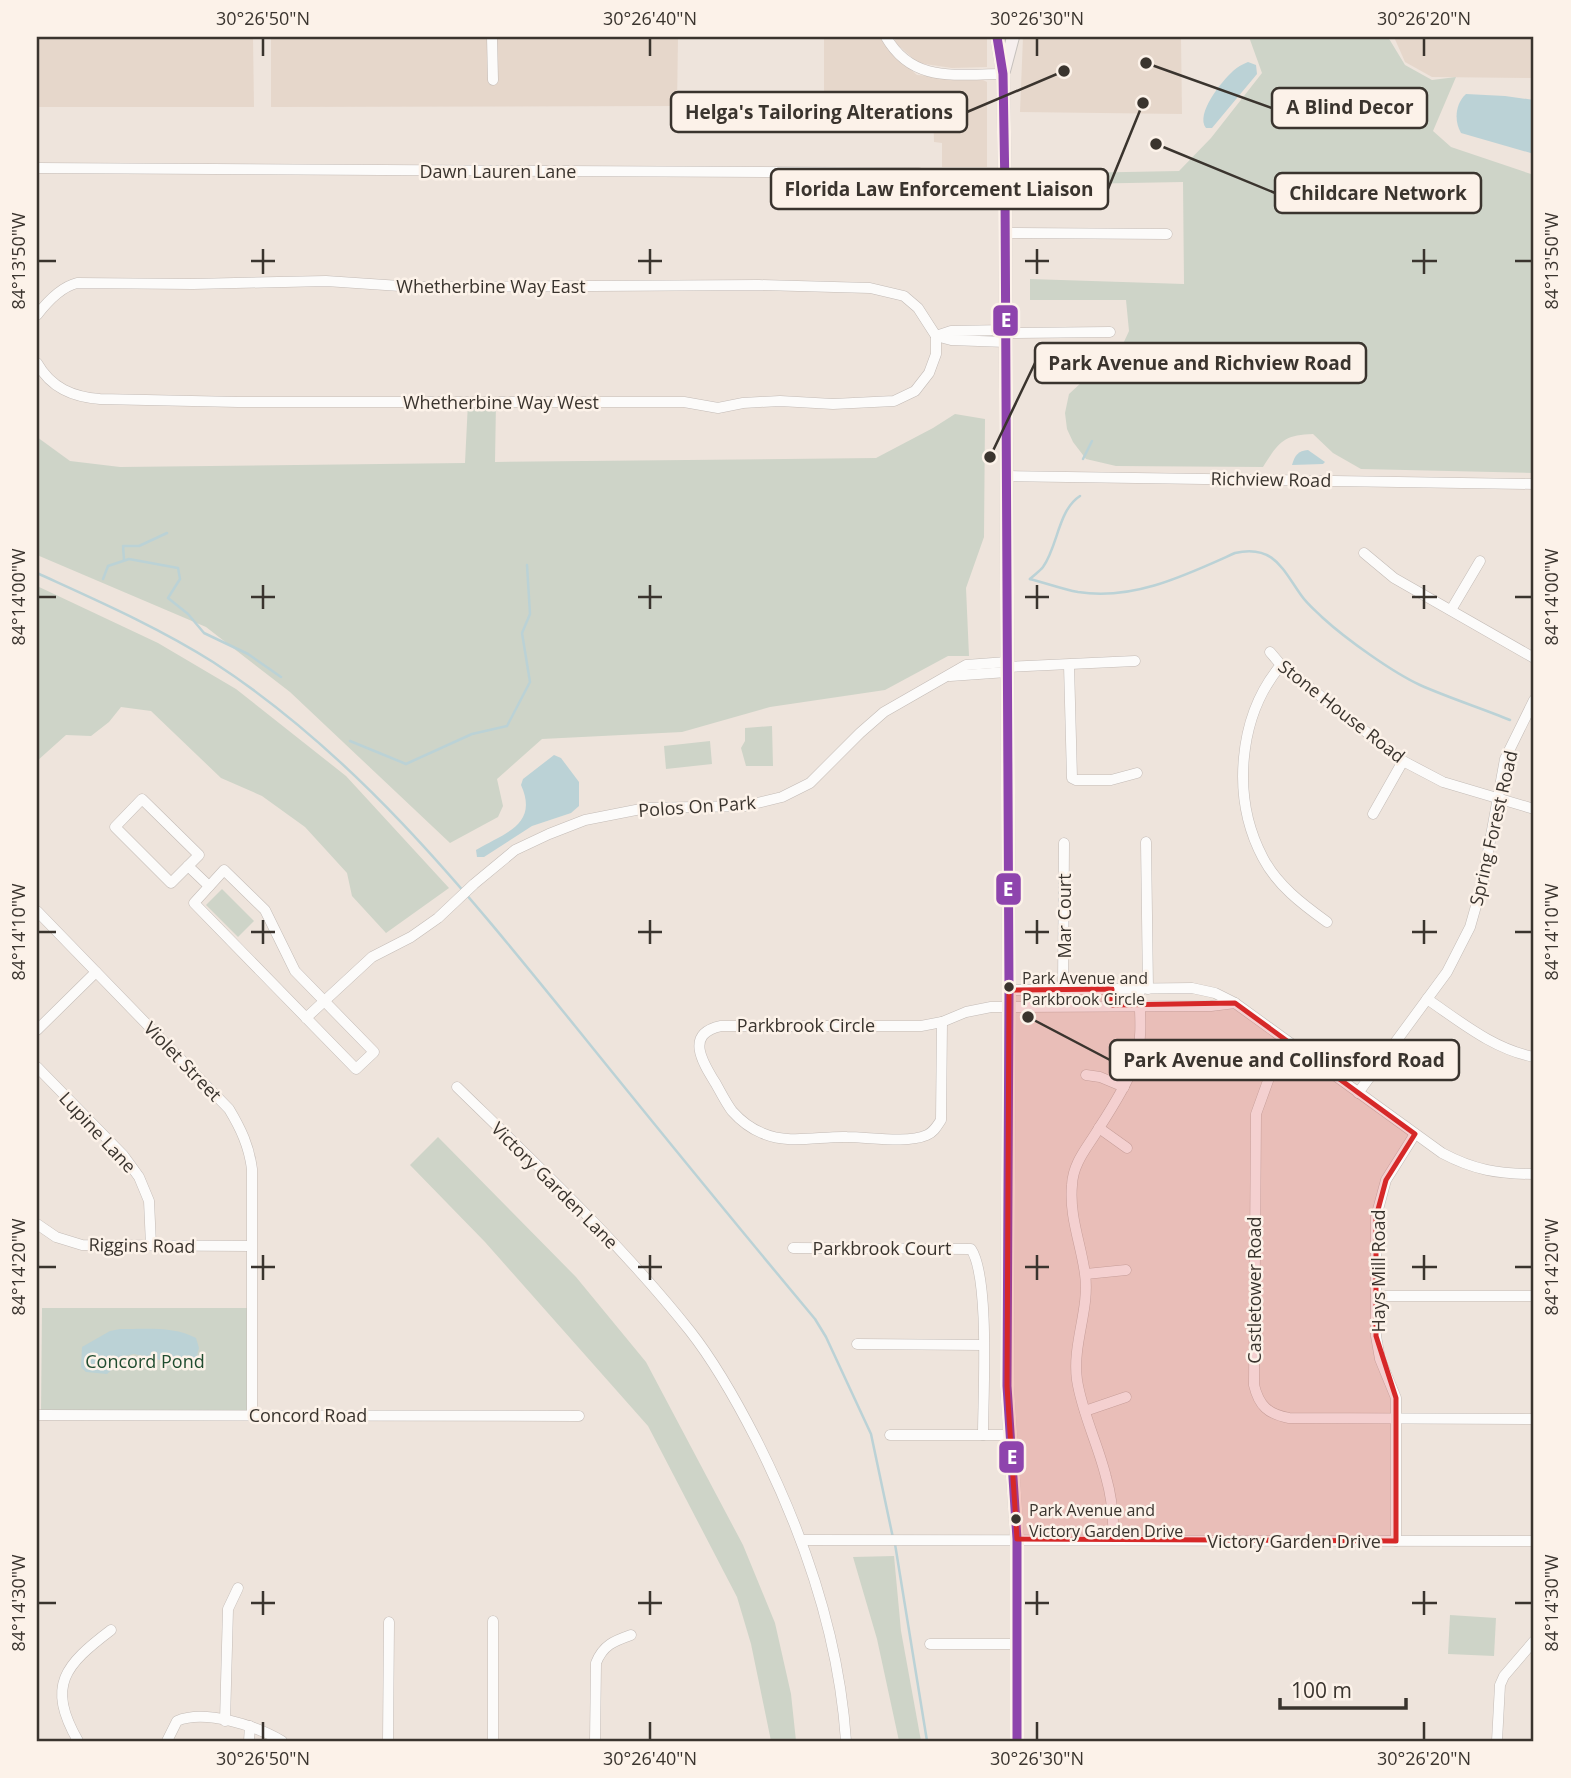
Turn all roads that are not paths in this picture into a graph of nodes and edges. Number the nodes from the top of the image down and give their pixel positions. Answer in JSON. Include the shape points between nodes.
{"nodes":[{"id":1,"x":492,"y":37,"type":"edge"},
{"id":2,"x":886,"y":37,"type":"edge"},
{"id":3,"x":997,"y":37,"type":"edge"},
{"id":4,"x":1013,"y":37,"type":"edge"},
{"id":5,"x":1003,"y":74,"type":"junction"},
{"id":6,"x":493,"y":80,"type":"dead end"},
{"id":7,"x":37,"y":168,"type":"edge"},
{"id":8,"x":1005,"y":185,"type":"junction"},
{"id":9,"x":957,"y":186,"type":"junction"},
{"id":10,"x":1005,"y":199,"type":"junction"},
{"id":11,"x":1005,"y":233,"type":"junction"},
{"id":12,"x":1167,"y":234,"type":"dead end"},
{"id":13,"x":37,"y":315,"type":"edge"},
{"id":14,"x":1110,"y":332,"type":"dead end"},
{"id":15,"x":1006,"y":335,"type":"junction"},
{"id":16,"x":936,"y":336,"type":"junction"},
{"id":17,"x":37,"y":363,"type":"edge"},
{"id":18,"x":1007,"y":476,"type":"junction"},
{"id":19,"x":1534,"y":485,"type":"edge"},
{"id":20,"x":1364,"y":552,"type":"dead end"},
{"id":21,"x":1480,"y":561,"type":"dead end"},
{"id":22,"x":1451,"y":610,"type":"junction"},
{"id":23,"x":1270,"y":652,"type":"dead end"},
{"id":24,"x":1534,"y":658,"type":"edge"},
{"id":25,"x":1135,"y":661,"type":"dead end"},
{"id":26,"x":1069,"y":665,"type":"junction"},
{"id":27,"x":1281,"y":665,"type":"junction"},
{"id":28,"x":1007,"y":667,"type":"junction"},
{"id":29,"x":1534,"y":700,"type":"edge"},
{"id":30,"x":1403,"y":761,"type":"junction"},
{"id":31,"x":1137,"y":773,"type":"dead end"},
{"id":32,"x":1497,"y":797,"type":"junction"},
{"id":33,"x":1534,"y":809,"type":"edge"},
{"id":34,"x":1373,"y":814,"type":"dead end"},
{"id":35,"x":1146,"y":842,"type":"dead end"},
{"id":36,"x":1064,"y":843,"type":"dead end"},
{"id":37,"x":188,"y":866,"type":"junction"},
{"id":38,"x":209,"y":886,"type":"junction"},
{"id":39,"x":37,"y":911,"type":"edge"},
{"id":40,"x":1326,"y":922,"type":"dead end"},
{"id":41,"x":96,"y":972,"type":"junction"},
{"id":42,"x":1063,"y":989,"type":"junction"},
{"id":43,"x":1112,"y":989,"type":"junction"},
{"id":44,"x":1144,"y":989,"type":"junction"},
{"id":45,"x":1009,"y":990,"type":"junction"},
{"id":46,"x":1427,"y":999,"type":"junction"},
{"id":47,"x":324,"y":1001,"type":"junction"},
{"id":48,"x":1235,"y":1003,"type":"junction"},
{"id":49,"x":1112,"y":1005,"type":"junction"},
{"id":50,"x":1139,"y":1005,"type":"junction"},
{"id":51,"x":1009,"y":1007,"type":"junction"},
{"id":52,"x":306,"y":1018,"type":"junction"},
{"id":53,"x":942,"y":1021,"type":"junction"},
{"id":54,"x":37,"y":1030,"type":"edge"},
{"id":55,"x":1291,"y":1044,"type":"junction"},
{"id":56,"x":1534,"y":1057,"type":"edge"},
{"id":57,"x":37,"y":1067,"type":"edge"},
{"id":58,"x":1086,"y":1075,"type":"dead end"},
{"id":59,"x":457,"y":1087,"type":"dead end"},
{"id":60,"x":1124,"y":1087,"type":"junction"},
{"id":61,"x":1358,"y":1093,"type":"junction"},
{"id":62,"x":1100,"y":1128,"type":"junction"},
{"id":63,"x":1415,"y":1134,"type":"junction"},
{"id":64,"x":1127,"y":1148,"type":"dead end"},
{"id":65,"x":1534,"y":1174,"type":"edge"},
{"id":66,"x":37,"y":1224,"type":"edge"},
{"id":67,"x":151,"y":1245,"type":"junction"},
{"id":68,"x":251,"y":1246,"type":"junction"},
{"id":69,"x":793,"y":1248,"type":"dead end"},
{"id":70,"x":1126,"y":1269,"type":"dead end"},
{"id":71,"x":1086,"y":1275,"type":"junction"},
{"id":72,"x":1376,"y":1296,"type":"junction"},
{"id":73,"x":1534,"y":1296,"type":"edge"},
{"id":74,"x":857,"y":1343,"type":"dead end"},
{"id":75,"x":983,"y":1345,"type":"junction"},
{"id":76,"x":1125,"y":1397,"type":"dead end"},
{"id":77,"x":1085,"y":1411,"type":"junction"},
{"id":78,"x":37,"y":1415,"type":"edge"},
{"id":79,"x":252,"y":1415,"type":"junction"},
{"id":80,"x":579,"y":1416,"type":"dead end"},
{"id":81,"x":1396,"y":1419,"type":"junction"},
{"id":82,"x":1534,"y":1419,"type":"edge"},
{"id":83,"x":890,"y":1435,"type":"dead end"},
{"id":84,"x":983,"y":1435,"type":"junction"},
{"id":85,"x":1010,"y":1435,"type":"junction"},
{"id":86,"x":1017,"y":1539,"type":"junction"},
{"id":87,"x":801,"y":1540,"type":"junction"},
{"id":88,"x":1113,"y":1540,"type":"junction"},
{"id":89,"x":1396,"y":1541,"type":"junction"},
{"id":90,"x":1534,"y":1541,"type":"edge"},
{"id":91,"x":238,"y":1588,"type":"dead end"},
{"id":92,"x":493,"y":1621,"type":"dead end"},
{"id":93,"x":389,"y":1622,"type":"dead end"},
{"id":94,"x":111,"y":1630,"type":"dead end"},
{"id":95,"x":631,"y":1635,"type":"dead end"},
{"id":96,"x":1534,"y":1642,"type":"edge"},
{"id":97,"x":930,"y":1644,"type":"dead end"},
{"id":98,"x":1017,"y":1644,"type":"junction"},
{"id":99,"x":225,"y":1721,"type":"junction"},
{"id":100,"x":250,"y":1726,"type":"junction"},
{"id":101,"x":78,"y":1741,"type":"edge"},
{"id":102,"x":167,"y":1741,"type":"edge"},
{"id":103,"x":249,"y":1741,"type":"edge"},
{"id":104,"x":282,"y":1741,"type":"edge"},
{"id":105,"x":388,"y":1741,"type":"edge"},
{"id":106,"x":493,"y":1741,"type":"edge"},
{"id":107,"x":595,"y":1741,"type":"edge"},
{"id":108,"x":846,"y":1741,"type":"edge"},
{"id":109,"x":1017,"y":1741,"type":"edge"},
{"id":110,"x":1497,"y":1741,"type":"edge"}],
"edges":[{"from":1,"to":6,"type":"street"},
{"from":2,"to":5,"type":"street","via":[[905,60],[924,71]]},
{"from":3,"to":5,"type":"main road"},
{"from":4,"to":5,"type":"main road"},
{"from":5,"to":8,"type":"main road"},
{"from":7,"to":9,"type":"street","name":"Dawn Lauren Lane","via":[[919,173]]},
{"from":8,"to":9,"type":"street","name":"Dawn Lauren Lane"},
{"from":8,"to":10,"type":"main road"},
{"from":9,"to":10,"type":"street","name":"Dawn Lauren Lane","via":[[985,198]]},
{"from":10,"to":11,"type":"main road"},
{"from":11,"to":12,"type":"street"},
{"from":11,"to":15,"type":"main road"},
{"from":13,"to":16,"type":"street","name":"Whetherbine Way East","via":[[68,285],[77,283],[759,285],[897,293],[918,308]]},
{"from":14,"to":15,"type":"street"},
{"from":15,"to":16,"type":"street","via":[[951,340]]},
{"from":15,"to":18,"type":"main road"},
{"from":16,"to":17,"type":"street","name":"Whetherbine Way West","via":[[929,373],[902,399],[833,404],[751,402],[718,408],[684,401],[100,399],[64,391]]},
{"from":18,"to":19,"type":"street","name":"Richview Road"},
{"from":18,"to":28,"type":"main road"},
{"from":20,"to":22,"type":"street","via":[[1394,578]]},
{"from":21,"to":22,"type":"street"},
{"from":22,"to":24,"type":"street"},
{"from":23,"to":27,"type":"street","name":"Stone House Road"},
{"from":25,"to":26,"type":"street","name":"Polos On Park"},
{"from":26,"to":28,"type":"street","name":"Polos On Park"},
{"from":26,"to":31,"type":"street","via":[[1072,778],[1111,780]]},
{"from":27,"to":30,"type":"street","name":"Stone House Road"},
{"from":27,"to":40,"type":"street","via":[[1263,690],[1249,724],[1244,752],[1247,811],[1263,858],[1276,878]]},
{"from":28,"to":45,"type":"main road"},
{"from":28,"to":47,"type":"street","name":"Polos On Park","via":[[946,677],[884,712],[814,779],[782,797],[745,806],[646,808],[585,820],[515,850],[424,929],[372,957]]},
{"from":29,"to":32,"type":"street","name":"Spring Forest Road","via":[[1505,759]]},
{"from":30,"to":32,"type":"street","name":"Stone House Road","via":[[1443,782]]},
{"from":30,"to":34,"type":"street"},
{"from":32,"to":33,"type":"street","name":"Stone House Road"},
{"from":32,"to":46,"type":"street","name":"Spring Forest Road","via":[[1470,928]]},
{"from":35,"to":44,"type":"street"},
{"from":36,"to":42,"type":"street","name":"Mar Court"},
{"from":37,"to":37,"type":"street","via":[[198,855],[142,799],[114,827],[171,883]]},
{"from":37,"to":38,"type":"street"},
{"from":38,"to":47,"type":"street","via":[[224,870],[265,910],[295,971]]},
{"from":38,"to":52,"type":"street","via":[[194,902]]},
{"from":39,"to":41,"type":"street","name":"Violet Street"},
{"from":41,"to":54,"type":"street"},
{"from":41,"to":68,"type":"street","name":"Violet Street","via":[[229,1109],[242,1130],[252,1169]]},
{"from":42,"to":43,"type":"street"},
{"from":42,"to":45,"type":"street"},
{"from":43,"to":44,"type":"street"},
{"from":43,"to":49,"type":"street"},
{"from":44,"to":48,"type":"street","via":[[1192,988]]},
{"from":44,"to":50,"type":"street"},
{"from":45,"to":51,"type":"main road"},
{"from":46,"to":56,"type":"street","via":[[1493,1044]]},
{"from":46,"to":61,"type":"street","name":"Spring Forest Road"},
{"from":47,"to":52,"type":"street","name":"Polos On Park"},
{"from":47,"to":52,"type":"street","via":[[373,1052],[356,1069]]},
{"from":48,"to":50,"type":"street","name":"Parkbrook Circle"},
{"from":48,"to":55,"type":"street"},
{"from":49,"to":50,"type":"street","name":"Parkbrook Circle"},
{"from":49,"to":51,"type":"street","name":"Parkbrook Circle"},
{"from":50,"to":60,"type":"street","via":[[1138,1051]]},
{"from":51,"to":53,"type":"street","name":"Parkbrook Circle","via":[[966,1012]]},
{"from":51,"to":85,"type":"main road","via":[[1006,1296]]},
{"from":53,"to":53,"type":"street","name":"Parkbrook Circle","via":[[920,1026],[721,1026],[704,1034],[699,1050],[732,1111],[763,1133],[800,1139],[920,1137],[941,1120]]},
{"from":55,"to":61,"type":"street"},
{"from":55,"to":81,"type":"street","name":"Castletower Road","via":[[1269,1078],[1256,1114],[1254,1385],[1265,1409],[1276,1416]]},
{"from":57,"to":67,"type":"street","name":"Lupine Lane","via":[[139,1177],[149,1201]]},
{"from":58,"to":60,"type":"street"},
{"from":59,"to":87,"type":"street","name":"Victory Garden Lane","via":[[572,1199],[692,1334],[737,1402],[784,1494]]},
{"from":60,"to":62,"type":"street"},
{"from":61,"to":63,"type":"street"},
{"from":62,"to":64,"type":"street"},
{"from":62,"to":71,"type":"street","via":[[1079,1158],[1072,1181],[1076,1237]]},
{"from":63,"to":65,"type":"street","via":[[1466,1166]]},
{"from":63,"to":72,"type":"street","name":"Hays Mill Road","via":[[1391,1168],[1378,1202]]},
{"from":66,"to":67,"type":"street","name":"Riggins Road","via":[[56,1237],[82,1245]]},
{"from":67,"to":68,"type":"street","name":"Riggins Road"},
{"from":68,"to":79,"type":"street","name":"Violet Street"},
{"from":69,"to":75,"type":"street","name":"Parkbrook Court","via":[[971,1249],[979,1269]]},
{"from":70,"to":71,"type":"street"},
{"from":71,"to":77,"type":"street","via":[[1076,1353]]},
{"from":72,"to":73,"type":"street"},
{"from":72,"to":81,"type":"street","name":"Hays Mill Road","via":[[1376,1336],[1396,1398]]},
{"from":74,"to":75,"type":"street"},
{"from":75,"to":84,"type":"street"},
{"from":76,"to":77,"type":"street"},
{"from":77,"to":88,"type":"street","via":[[1109,1487]]},
{"from":78,"to":79,"type":"street","name":"Concord Road"},
{"from":79,"to":80,"type":"street","name":"Concord Road"},
{"from":81,"to":82,"type":"street"},
{"from":81,"to":89,"type":"street","name":"Hays Mill Road"},
{"from":83,"to":84,"type":"street"},
{"from":84,"to":85,"type":"street"},
{"from":85,"to":86,"type":"main road"},
{"from":86,"to":87,"type":"street","name":"Victory Garden Drive"},
{"from":86,"to":88,"type":"street","name":"Victory Garden Drive"},
{"from":86,"to":98,"type":"main road"},
{"from":87,"to":108,"type":"street","name":"Victory Garden Lane","via":[[824,1611]]},
{"from":88,"to":89,"type":"street","name":"Victory Garden Drive"},
{"from":89,"to":90,"type":"street","name":"Victory Garden Drive"},
{"from":91,"to":99,"type":"street","via":[[228,1609]]},
{"from":92,"to":106,"type":"street"},
{"from":93,"to":105,"type":"street"},
{"from":94,"to":101,"type":"street","via":[[84,1650],[65,1677],[64,1713]]},
{"from":95,"to":107,"type":"street","via":[[608,1645],[596,1663]]},
{"from":96,"to":110,"type":"street","via":[[1500,1685]]},
{"from":97,"to":98,"type":"street"},
{"from":98,"to":109,"type":"main road"},
{"from":99,"to":100,"type":"street"},
{"from":99,"to":102,"type":"street","via":[[186,1717],[177,1721]]},
{"from":100,"to":103,"type":"street"},
{"from":100,"to":104,"type":"street"}]}
